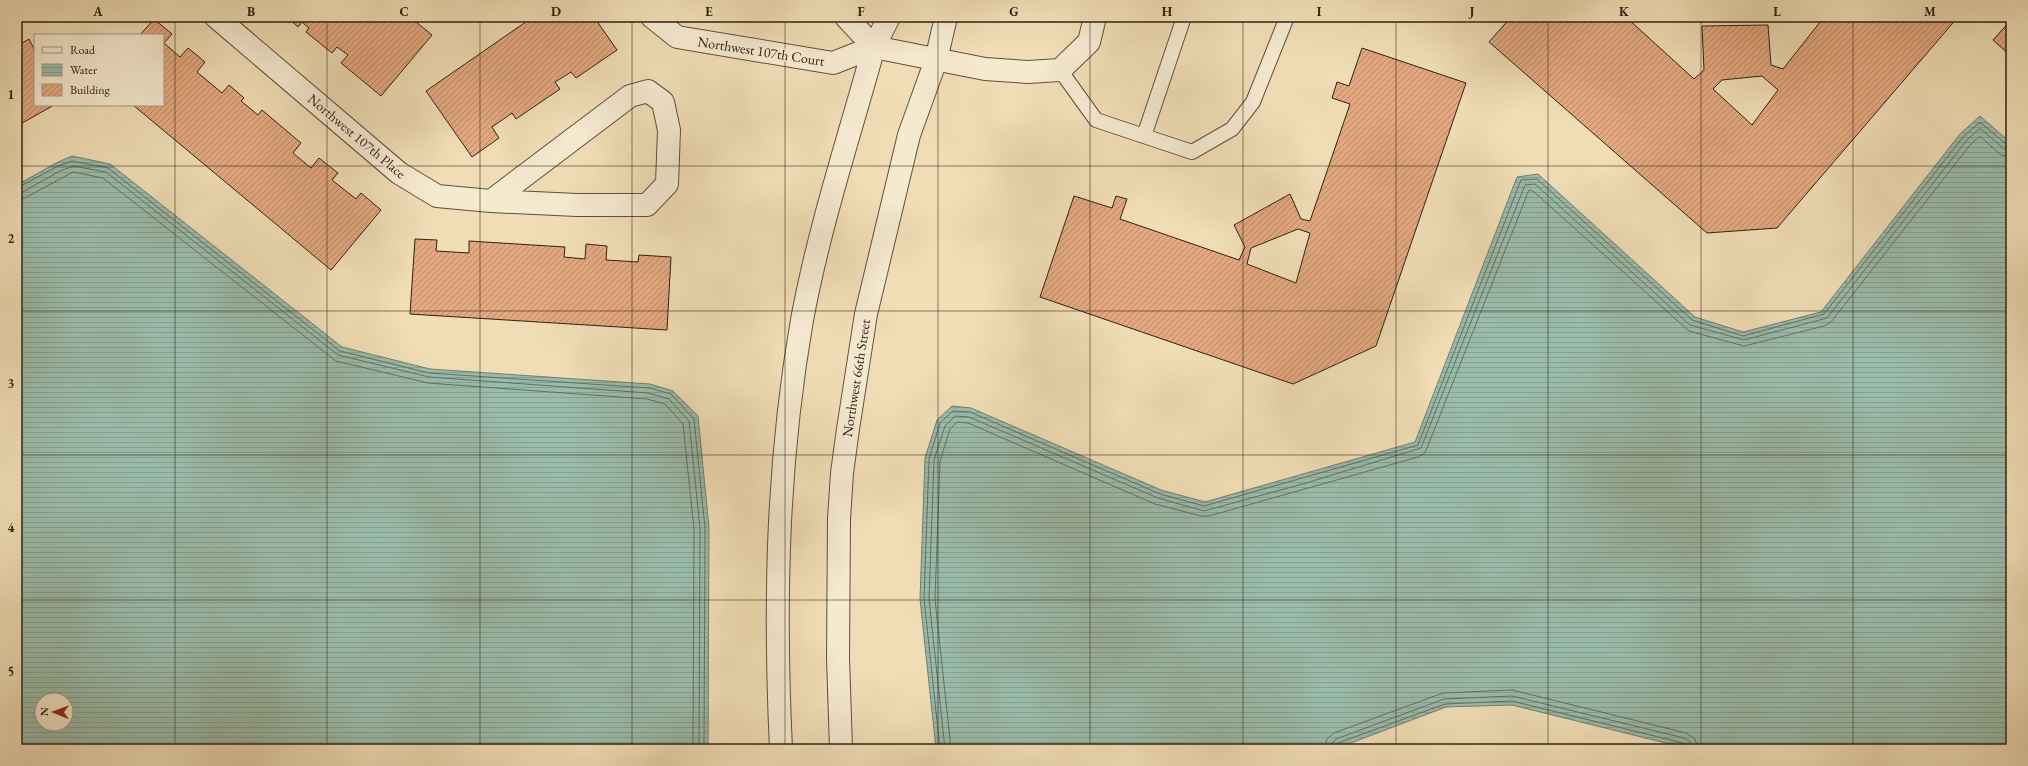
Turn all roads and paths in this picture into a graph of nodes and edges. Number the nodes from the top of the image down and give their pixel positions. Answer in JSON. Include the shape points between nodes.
{"nodes":[{"id":1,"x":216,"y":17,"type":"edge"},
{"id":2,"x":652,"y":17,"type":"edge"},
{"id":3,"x":846,"y":17,"type":"edge"},
{"id":4,"x":874,"y":17,"type":"edge"},
{"id":5,"x":889,"y":17,"type":"edge"},
{"id":6,"x":946,"y":17,"type":"edge"},
{"id":7,"x":1095,"y":17,"type":"edge"},
{"id":8,"x":1184,"y":17,"type":"edge"},
{"id":9,"x":1287,"y":17,"type":"edge"},
{"id":10,"x":874,"y":47,"type":"junction"},
{"id":11,"x":936,"y":60,"type":"junction"},
{"id":12,"x":1060,"y":70,"type":"junction"},
{"id":13,"x":1144,"y":136,"type":"junction"},
{"id":14,"x":490,"y":201,"type":"junction"},
{"id":15,"x":781,"y":749,"type":"edge"},
{"id":16,"x":841,"y":749,"type":"edge"}],
"edges":[{"from":1,"to":14,"type":"street","name":"Northwest 107th Place","via":[[399,173],[437,196]]},
{"from":2,"to":10,"type":"street","name":"Northwest 107th Court","via":[[677,37],[833,63]]},
{"from":3,"to":10,"type":"street"},
{"from":4,"to":10,"type":"street"},
{"from":5,"to":10,"type":"street"},
{"from":6,"to":11,"type":"street","name":"Northwest 66th Street"},
{"from":7,"to":12,"type":"street","via":[[1089,42]]},
{"from":8,"to":13,"type":"lane"},
{"from":9,"to":13,"type":"lane","via":[[1253,102],[1232,129],[1192,152]]},
{"from":10,"to":11,"type":"street"},
{"from":10,"to":15,"type":"street","via":[[815,259],[802,320],[792,388],[778,523],[776,614]]},
{"from":11,"to":12,"type":"street","via":[[985,69],[1028,72]]},
{"from":11,"to":16,"type":"street","name":"Northwest 66th Street","via":[[909,135],[866,314],[842,473],[839,519],[838,658]]},
{"from":12,"to":13,"type":"lane","via":[[1096,120]]},
{"from":14,"to":14,"type":"street","name":"Northwest 107th Place","via":[[630,96],[648,91],[663,102],[669,130],[667,184],[647,205]]}]}
